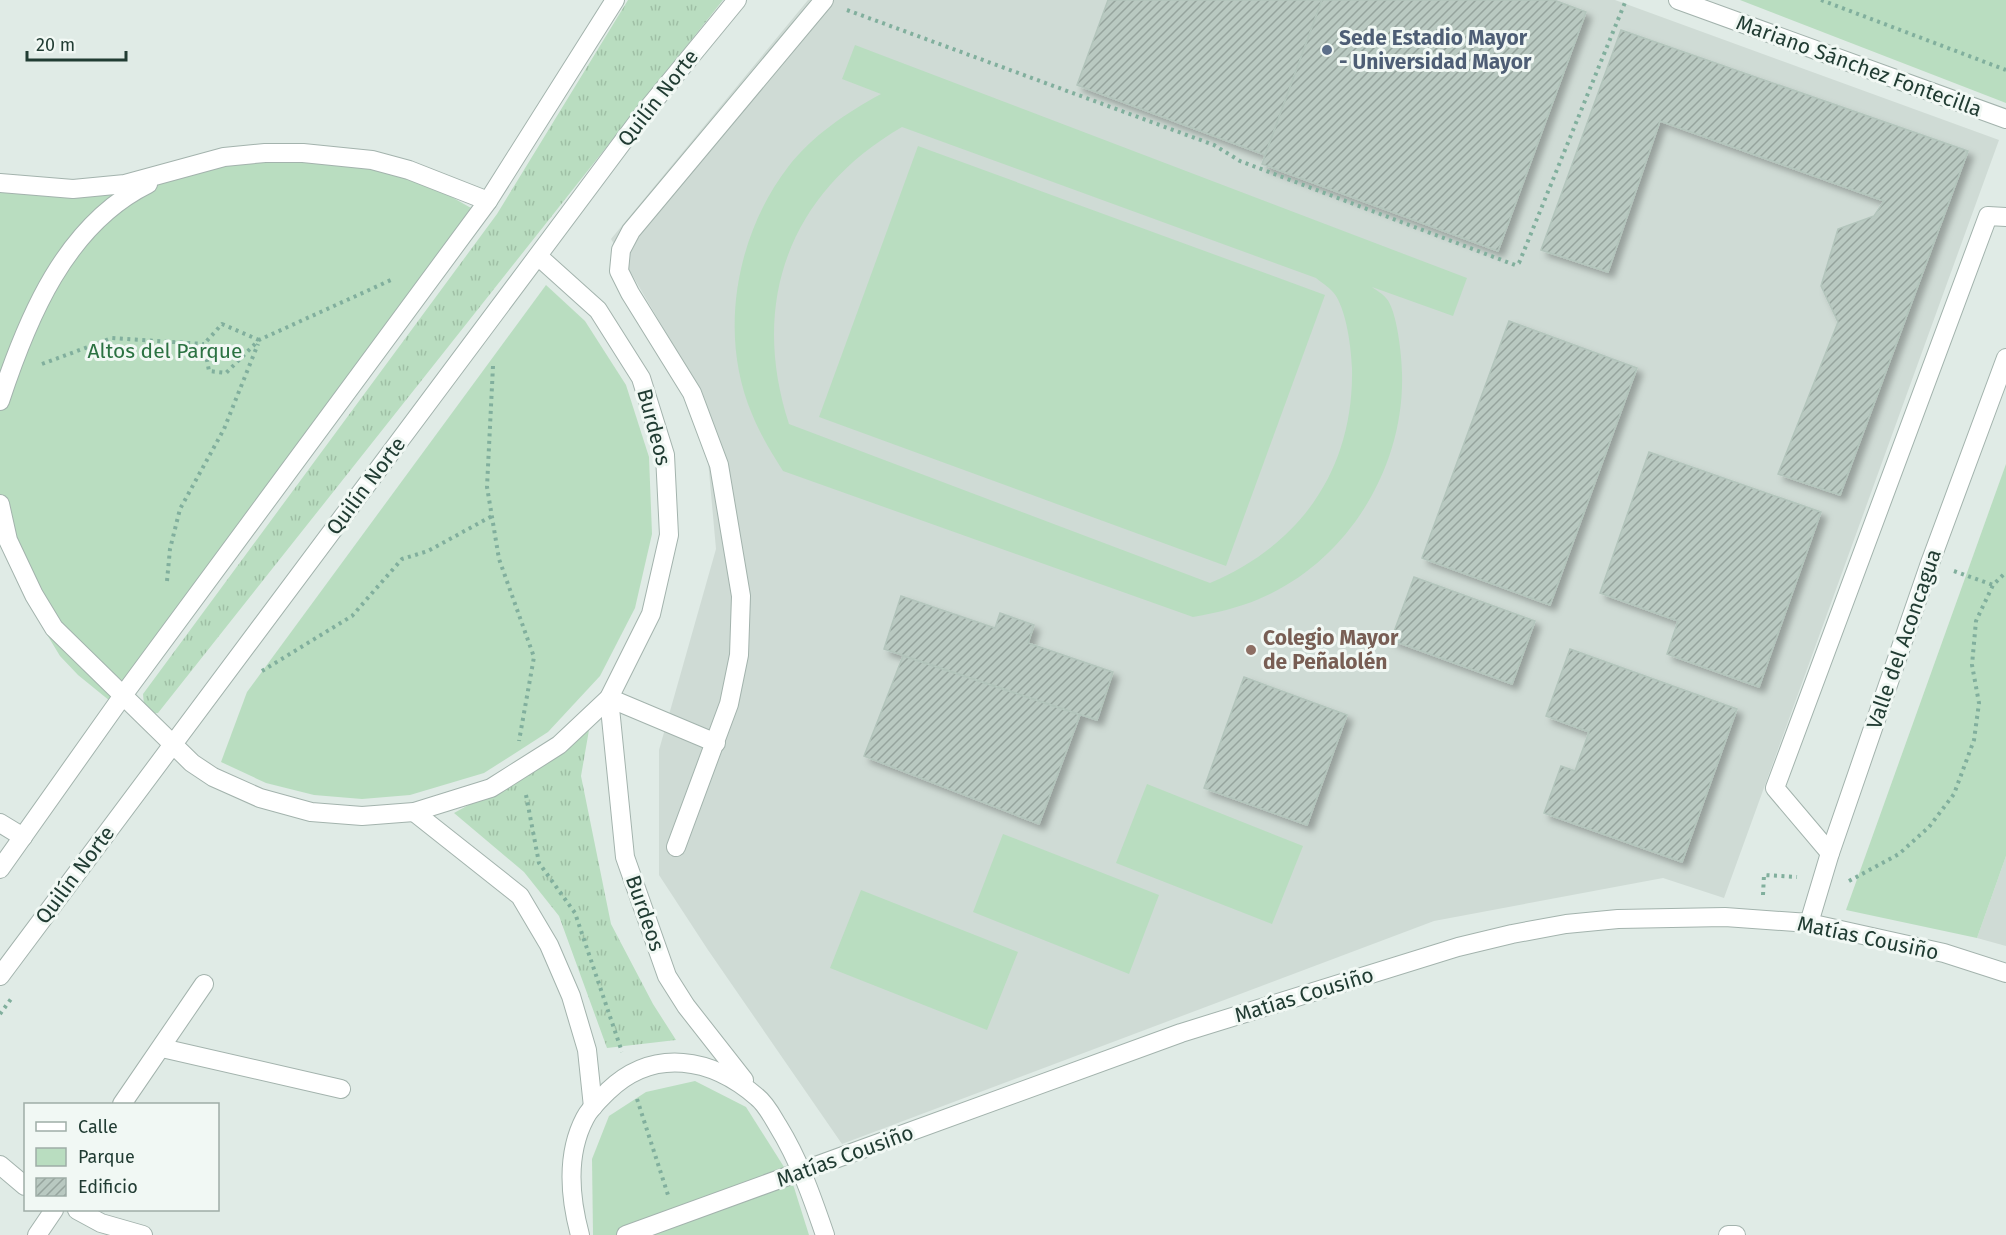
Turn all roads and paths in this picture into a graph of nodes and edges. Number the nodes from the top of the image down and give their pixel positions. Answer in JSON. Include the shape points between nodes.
{"nodes":[{"id":1,"x":615,"y":0,"type":"edge"},
{"id":2,"x":737,"y":0,"type":"edge"},
{"id":3,"x":1626,"y":0,"type":"edge"},
{"id":4,"x":1678,"y":0,"type":"edge"},
{"id":5,"x":1821,"y":0,"type":"edge"},
{"id":6,"x":823,"y":1,"type":"edge"},
{"id":7,"x":2006,"y":70,"type":"edge"},
{"id":8,"x":2006,"y":120,"type":"edge"},
{"id":9,"x":191,"y":166,"type":"junction"},
{"id":10,"x":0,"y":183,"type":"edge"},
{"id":11,"x":488,"y":201,"type":"junction"},
{"id":12,"x":2006,"y":217,"type":"edge"},
{"id":13,"x":538,"y":256,"type":"junction"},
{"id":14,"x":391,"y":280,"type":"dead end"},
{"id":15,"x":259,"y":340,"type":"junction"},
{"id":16,"x":204,"y":344,"type":"junction"},
{"id":17,"x":2006,"y":358,"type":"edge"},
{"id":18,"x":493,"y":366,"type":"dead end"},
{"id":19,"x":8,"y":376,"type":"junction"},
{"id":20,"x":0,"y":401,"type":"edge"},
{"id":21,"x":0,"y":504,"type":"edge"},
{"id":22,"x":492,"y":516,"type":"junction"},
{"id":23,"x":1930,"y":563,"type":"junction"},
{"id":24,"x":2006,"y":572,"type":"edge"},
{"id":25,"x":167,"y":581,"type":"dead end"},
{"id":26,"x":1993,"y":585,"type":"junction"},
{"id":27,"x":256,"y":680,"type":"dead end"},
{"id":28,"x":124,"y":694,"type":"junction"},
{"id":29,"x":609,"y":698,"type":"junction"},
{"id":30,"x":174,"y":743,"type":"junction"},
{"id":31,"x":716,"y":744,"type":"junction"},
{"id":32,"x":517,"y":752,"type":"dead end"},
{"id":33,"x":414,"y":812,"type":"junction"},
{"id":34,"x":0,"y":822,"type":"edge"},
{"id":35,"x":23,"y":837,"type":"junction"},
{"id":36,"x":676,"y":847,"type":"dead end"},
{"id":37,"x":1830,"y":853,"type":"junction"},
{"id":38,"x":0,"y":868,"type":"edge"},
{"id":39,"x":1822,"y":878,"type":"junction"},
{"id":40,"x":1760,"y":919,"type":"junction"},
{"id":41,"x":1809,"y":923,"type":"junction"},
{"id":42,"x":2006,"y":973,"type":"edge"},
{"id":43,"x":0,"y":976,"type":"edge"},
{"id":44,"x":204,"y":984,"type":"dead end"},
{"id":45,"x":14,"y":995,"type":"dead end"},
{"id":46,"x":0,"y":1014,"type":"edge"},
{"id":47,"x":162,"y":1048,"type":"junction"},
{"id":48,"x":341,"y":1089,"type":"dead end"},
{"id":49,"x":758,"y":1098,"type":"junction"},
{"id":50,"x":123,"y":1103,"type":"edge"},
{"id":51,"x":593,"y":1107,"type":"junction"},
{"id":52,"x":0,"y":1165,"type":"edge"},
{"id":53,"x":803,"y":1172,"type":"junction"},
{"id":54,"x":0,"y":1183,"type":"edge"},
{"id":55,"x":24,"y":1184,"type":"edge"},
{"id":56,"x":24,"y":1186,"type":"edge"},
{"id":57,"x":53,"y":1211,"type":"edge"},
{"id":58,"x":80,"y":1211,"type":"edge"},
{"id":59,"x":37,"y":1235,"type":"edge"},
{"id":60,"x":143,"y":1235,"type":"edge"},
{"id":61,"x":580,"y":1235,"type":"edge"},
{"id":62,"x":626,"y":1235,"type":"edge"},
{"id":63,"x":825,"y":1235,"type":"edge"},
{"id":64,"x":1728,"y":1235,"type":"edge"},
{"id":65,"x":1736,"y":1235,"type":"edge"}],
"edges":[{"from":1,"to":11,"type":"street"},
{"from":2,"to":13,"type":"street","name":"Quilín Norte","via":[[645,112]]},
{"from":3,"to":6,"type":"path","via":[[1520,263],[1515,265],[1240,161],[1214,145]]},
{"from":4,"to":8,"type":"street","name":"Mariano Sánchez Fontecilla"},
{"from":5,"to":7,"type":"path"},
{"from":6,"to":31,"type":"street","via":[[631,231],[621,250],[619,271],[692,393],[719,465],[741,596],[739,655]]},
{"from":9,"to":10,"type":"street","via":[[125,184],[73,189]]},
{"from":9,"to":11,"type":"street","via":[[265,153],[345,156],[409,170]]},
{"from":9,"to":19,"type":"street","via":[[145,185],[83,234],[35,309]]},
{"from":11,"to":28,"type":"street"},
{"from":12,"to":37,"type":"street","via":[[1988,216],[1775,788]]},
{"from":13,"to":29,"type":"street","name":"Burdeos","via":[[597,310],[610,329],[641,378],[665,454],[669,535],[651,614]]},
{"from":13,"to":30,"type":"street","name":"Quilín Norte"},
{"from":14,"to":15,"type":"path"},
{"from":15,"to":16,"type":"path","via":[[222,324]]},
{"from":15,"to":16,"type":"path","via":[[226,373],[209,370]]},
{"from":15,"to":25,"type":"path","via":[[224,429],[180,509]]},
{"from":16,"to":19,"type":"path","via":[[112,338]]},
{"from":17,"to":23,"type":"street","name":"Valle del Aconcagua"},
{"from":18,"to":22,"type":"path","via":[[487,487]]},
{"from":19,"to":20,"type":"street"},
{"from":21,"to":28,"type":"street","via":[[8,540],[33,595],[54,628]]},
{"from":22,"to":27,"type":"path","via":[[428,551],[402,559],[352,616],[262,671]]},
{"from":22,"to":32,"type":"path","via":[[499,560],[534,657]]},
{"from":23,"to":26,"type":"path"},
{"from":23,"to":37,"type":"street","name":"Valle del Aconcagua"},
{"from":24,"to":26,"type":"path"},
{"from":26,"to":39,"type":"path","via":[[1976,621],[1972,665],[1979,703],[1977,721],[1954,794],[1929,827],[1899,854],[1848,882]]},
{"from":28,"to":30,"type":"street","name":"Burdeos"},
{"from":28,"to":35,"type":"street"},
{"from":29,"to":31,"type":"street"},
{"from":29,"to":33,"type":"street","name":"Burdeos","via":[[559,745],[491,788]]},
{"from":29,"to":49,"type":"street","name":"Burdeos","via":[[625,858],[667,976],[708,1036]]},
{"from":30,"to":33,"type":"street","name":"Burdeos","via":[[192,763],[213,777],[260,798],[311,812],[362,816]]},
{"from":30,"to":43,"type":"street","name":"Quilín Norte"},
{"from":31,"to":36,"type":"street"},
{"from":33,"to":51,"type":"street","via":[[520,896],[549,945],[571,996],[587,1050]]},
{"from":34,"to":35,"type":"street"},
{"from":35,"to":38,"type":"street"},
{"from":37,"to":39,"type":"street","name":"Valle del Aconcagua"},
{"from":39,"to":40,"type":"path","via":[[1764,875]]},
{"from":39,"to":41,"type":"street","name":"Valle del Aconcagua"},
{"from":40,"to":41,"type":"street","name":"Matías Cousiño"},
{"from":40,"to":53,"type":"street","name":"Matías Cousiño","via":[[1618,919],[1566,924],[1458,947],[1181,1033]]},
{"from":41,"to":42,"type":"street","name":"Matías Cousiño","via":[[1944,953]]},
{"from":44,"to":47,"type":"street"},
{"from":45,"to":46,"type":"path"},
{"from":47,"to":48,"type":"street"},
{"from":47,"to":50,"type":"street"},
{"from":49,"to":51,"type":"street","name":"Burdeos","via":[[723,1073],[674,1062],[629,1074]]},
{"from":49,"to":53,"type":"street","name":"Burdeos","via":[[792,1148]]},
{"from":51,"to":61,"type":"street","name":"Burdeos","via":[[579,1132],[572,1164],[573,1203]]},
{"from":52,"to":55,"type":"street"},
{"from":53,"to":62,"type":"street","name":"Matías Cousiño"},
{"from":53,"to":63,"type":"street","name":"Burdeos"},
{"from":54,"to":56,"type":"street"},
{"from":57,"to":59,"type":"street"},
{"from":58,"to":60,"type":"street","via":[[101,1223]]},
{"from":64,"to":65,"type":"street"}]}
